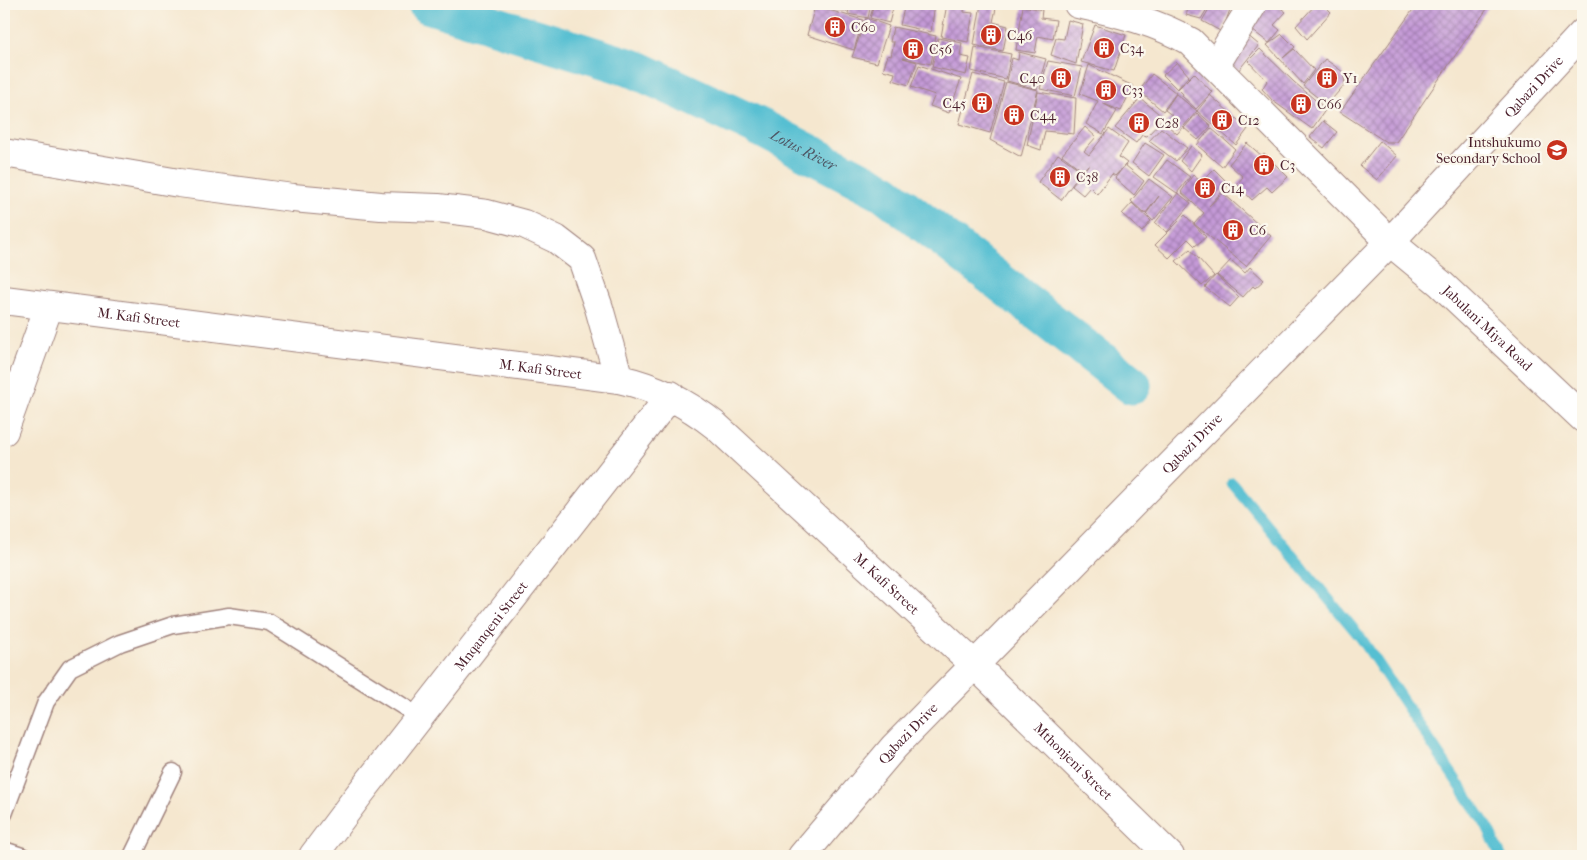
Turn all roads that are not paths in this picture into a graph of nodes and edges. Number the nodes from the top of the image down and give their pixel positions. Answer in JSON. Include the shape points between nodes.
{"nodes":[{"id":1,"x":1253,"y":4,"type":"edge"},
{"id":2,"x":1086,"y":5,"type":"edge"},
{"id":3,"x":1583,"y":33,"type":"edge"},
{"id":4,"x":1215,"y":66,"type":"junction"},
{"id":5,"x":4,"y":152,"type":"edge"},
{"id":6,"x":1390,"y":242,"type":"junction"},
{"id":7,"x":4,"y":300,"type":"edge"},
{"id":8,"x":49,"y":306,"type":"junction"},
{"id":9,"x":619,"y":379,"type":"junction"},
{"id":10,"x":671,"y":395,"type":"junction"},
{"id":11,"x":1583,"y":418,"type":"edge"},
{"id":12,"x":4,"y":431,"type":"edge"},
{"id":13,"x":976,"y":666,"type":"junction"},
{"id":14,"x":420,"y":717,"type":"junction"},
{"id":15,"x":173,"y":772,"type":"dead end"},
{"id":16,"x":4,"y":814,"type":"edge"},
{"id":17,"x":4,"y":850,"type":"edge"},
{"id":18,"x":22,"y":856,"type":"edge"},
{"id":19,"x":132,"y":856,"type":"edge"},
{"id":20,"x":313,"y":856,"type":"edge"},
{"id":21,"x":802,"y":856,"type":"edge"},
{"id":22,"x":1170,"y":856,"type":"edge"}],
"edges":[{"from":1,"to":4,"type":"street"},
{"from":2,"to":4,"type":"street","name":"Jabulani Miya Road","via":[[1173,31],[1191,42]]},
{"from":3,"to":6,"type":"street","name":"Qabazi Drive"},
{"from":4,"to":6,"type":"street","name":"Jabulani Miya Road"},
{"from":5,"to":9,"type":"street","via":[[179,183],[294,198],[448,209],[487,214],[524,224],[556,239],[582,259]]},
{"from":6,"to":11,"type":"street","name":"Jabulani Miya Road","via":[[1441,284]]},
{"from":6,"to":13,"type":"street","name":"Qabazi Drive"},
{"from":7,"to":8,"type":"street","name":"M. Kafi Street"},
{"from":8,"to":9,"type":"street","name":"M. Kafi Street"},
{"from":8,"to":12,"type":"street"},
{"from":9,"to":10,"type":"street","name":"M. Kafi Street"},
{"from":10,"to":13,"type":"street","name":"M. Kafi Street","via":[[716,426]]},
{"from":10,"to":14,"type":"street","name":"Mnqanqeni Street"},
{"from":13,"to":21,"type":"street","name":"Qabazi Drive","via":[[894,747]]},
{"from":13,"to":22,"type":"street","name":"Mthonjeni Street"},
{"from":14,"to":16,"type":"lane","via":[[269,622],[228,616],[173,625],[120,643],[70,668],[46,702]]},
{"from":14,"to":20,"type":"street","name":"Mnqanqeni Street"},
{"from":15,"to":19,"type":"lane"},
{"from":17,"to":18,"type":"lane"}]}
